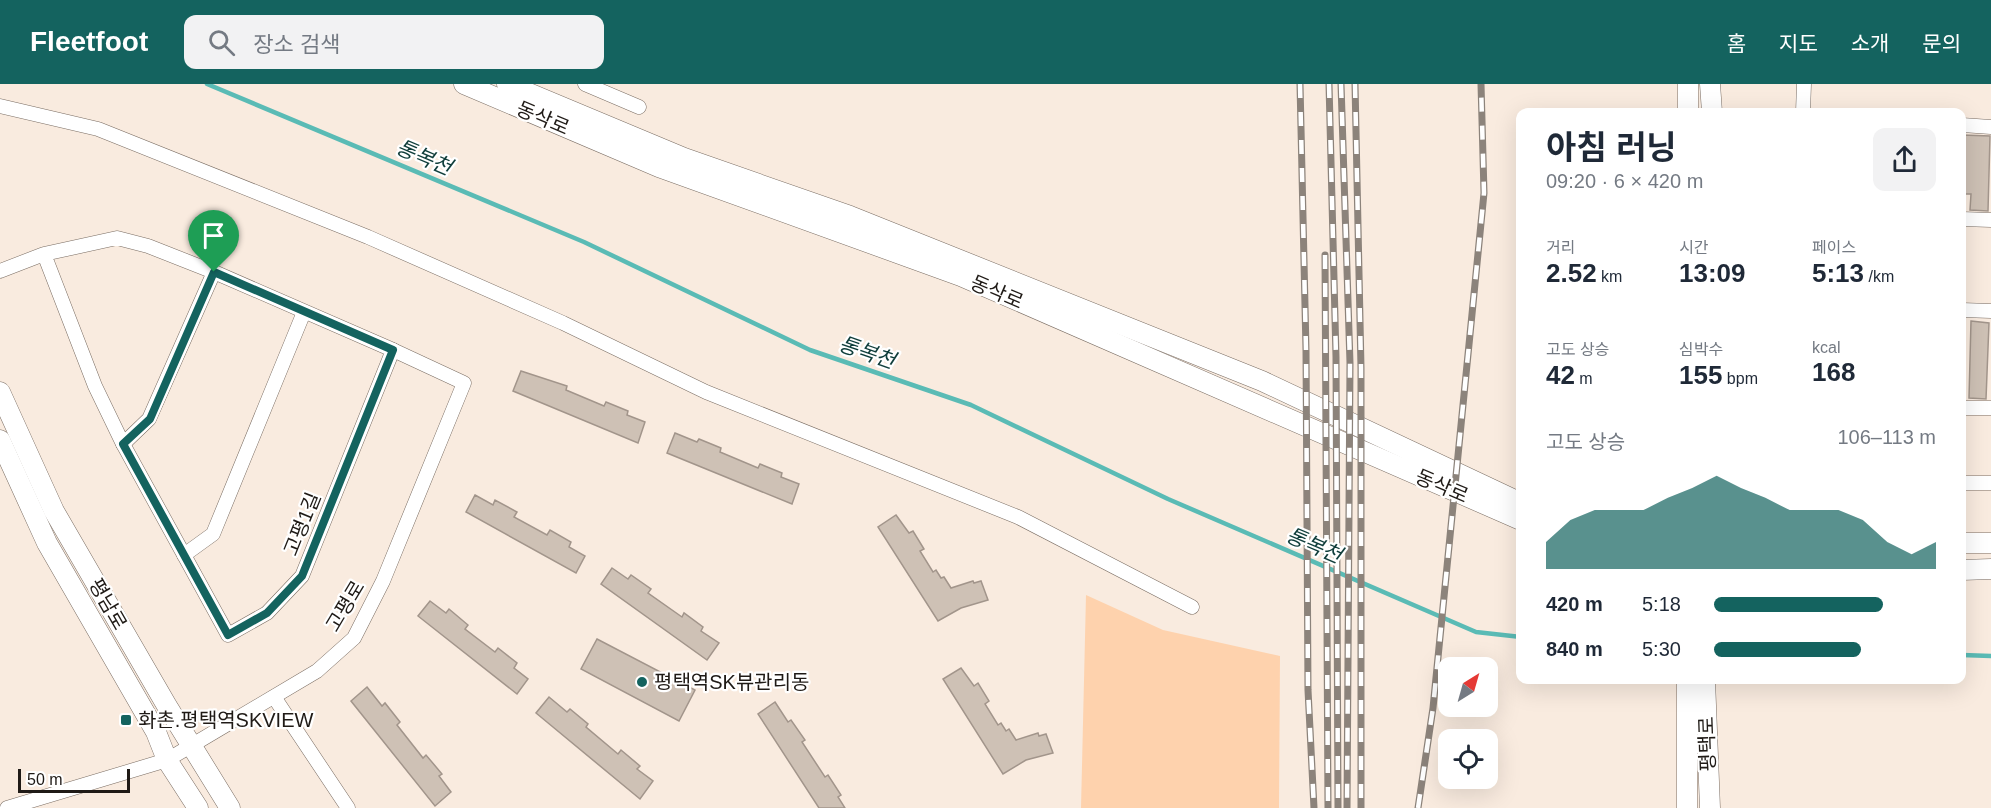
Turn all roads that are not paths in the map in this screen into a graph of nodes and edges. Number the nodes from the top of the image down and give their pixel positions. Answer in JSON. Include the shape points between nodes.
{"nodes":[{"id":1,"x":464,"y":84,"type":"edge"},
{"id":2,"x":507,"y":84,"type":"edge"},
{"id":3,"x":585,"y":84,"type":"edge"},
{"id":4,"x":1688,"y":84,"type":"edge"},
{"id":5,"x":1710,"y":84,"type":"edge"},
{"id":6,"x":1803,"y":84,"type":"edge"},
{"id":7,"x":0,"y":106,"type":"edge"},
{"id":8,"x":639,"y":107,"type":"dead end"},
{"id":9,"x":1688,"y":108,"type":"edge"},
{"id":10,"x":1712,"y":108,"type":"edge"},
{"id":11,"x":1803,"y":108,"type":"edge"},
{"id":12,"x":1966,"y":125,"type":"edge"},
{"id":13,"x":1991,"y":127,"type":"edge"},
{"id":14,"x":1966,"y":219,"type":"edge"},
{"id":15,"x":1991,"y":220,"type":"edge"},
{"id":16,"x":44,"y":254,"type":"junction"},
{"id":17,"x":0,"y":272,"type":"edge"},
{"id":18,"x":214,"y":272,"type":"junction"},
{"id":19,"x":1966,"y":310,"type":"edge"},
{"id":20,"x":1991,"y":311,"type":"edge"},
{"id":21,"x":304,"y":312,"type":"junction"},
{"id":22,"x":393,"y":350,"type":"junction"},
{"id":23,"x":0,"y":392,"type":"edge"},
{"id":24,"x":1966,"y":408,"type":"edge"},
{"id":25,"x":1991,"y":408,"type":"edge"},
{"id":26,"x":0,"y":440,"type":"edge"},
{"id":27,"x":123,"y":444,"type":"junction"},
{"id":28,"x":1966,"y":483,"type":"edge"},
{"id":29,"x":1991,"y":483,"type":"edge"},
{"id":30,"x":1516,"y":501,"type":"edge"},
{"id":31,"x":1516,"y":518,"type":"edge"},
{"id":32,"x":1966,"y":543,"type":"edge"},
{"id":33,"x":1991,"y":543,"type":"edge"},
{"id":34,"x":184,"y":555,"type":"junction"},
{"id":35,"x":1991,"y":569,"type":"edge"},
{"id":36,"x":1966,"y":570,"type":"edge"},
{"id":37,"x":1192,"y":607,"type":"dead end"},
{"id":38,"x":1688,"y":684,"type":"edge"},
{"id":39,"x":1704,"y":684,"type":"edge"},
{"id":40,"x":274,"y":697,"type":"junction"},
{"id":41,"x":1696,"y":721,"type":"junction"},
{"id":42,"x":191,"y":746,"type":"junction"},
{"id":43,"x":167,"y":760,"type":"junction"},
{"id":44,"x":7,"y":808,"type":"edge"},
{"id":45,"x":198,"y":808,"type":"edge"},
{"id":46,"x":230,"y":808,"type":"edge"},
{"id":47,"x":348,"y":808,"type":"edge"},
{"id":48,"x":1687,"y":808,"type":"edge"},
{"id":49,"x":1710,"y":808,"type":"edge"}],
"edges":[{"from":1,"to":31,"type":"street","name":"동삭로","via":[[659,167],[961,276]]},
{"from":2,"to":30,"type":"street","name":"동삭로","via":[[684,158],[850,216],[1263,381]]},
{"from":3,"to":8,"type":"street"},
{"from":4,"to":9,"type":"street"},
{"from":5,"to":10,"type":"street"},
{"from":6,"to":11,"type":"street"},
{"from":7,"to":37,"type":"street","via":[[98,129],[368,237],[563,323],[705,392],[1018,517]]},
{"from":12,"to":13,"type":"street"},
{"from":14,"to":15,"type":"street"},
{"from":16,"to":17,"type":"street"},
{"from":16,"to":18,"type":"street","via":[[117,238]]},
{"from":16,"to":27,"type":"street","name":"고평1길","via":[[95,386]]},
{"from":18,"to":21,"type":"street"},
{"from":18,"to":27,"type":"street","via":[[150,419]]},
{"from":19,"to":20,"type":"street"},
{"from":21,"to":22,"type":"street"},
{"from":21,"to":34,"type":"street","via":[[213,534]]},
{"from":22,"to":34,"type":"street","name":"고평1길","via":[[302,576],[267,613],[228,635]]},
{"from":22,"to":40,"type":"street","name":"고평로","via":[[464,383],[383,581],[354,638],[318,671]]},
{"from":23,"to":42,"type":"street","name":"평남로","via":[[54,511]]},
{"from":24,"to":25,"type":"street"},
{"from":26,"to":43,"type":"street","name":"평남로","via":[[46,543],[156,732]]},
{"from":27,"to":34,"type":"street","name":"고평1길"},
{"from":28,"to":29,"type":"street"},
{"from":32,"to":33,"type":"street"},
{"from":35,"to":36,"type":"street"},
{"from":38,"to":41,"type":"street","name":"평택로"},
{"from":39,"to":41,"type":"street","name":"평택로"},
{"from":40,"to":42,"type":"street","name":"고평로"},
{"from":40,"to":47,"type":"street"},
{"from":41,"to":48,"type":"street","name":"평택로"},
{"from":41,"to":49,"type":"street","name":"평택로"},
{"from":42,"to":43,"type":"street","name":"고평로"},
{"from":42,"to":46,"type":"street","name":"평남로"},
{"from":43,"to":44,"type":"street","name":"고평로"},
{"from":43,"to":45,"type":"street","name":"평남로"}]}
